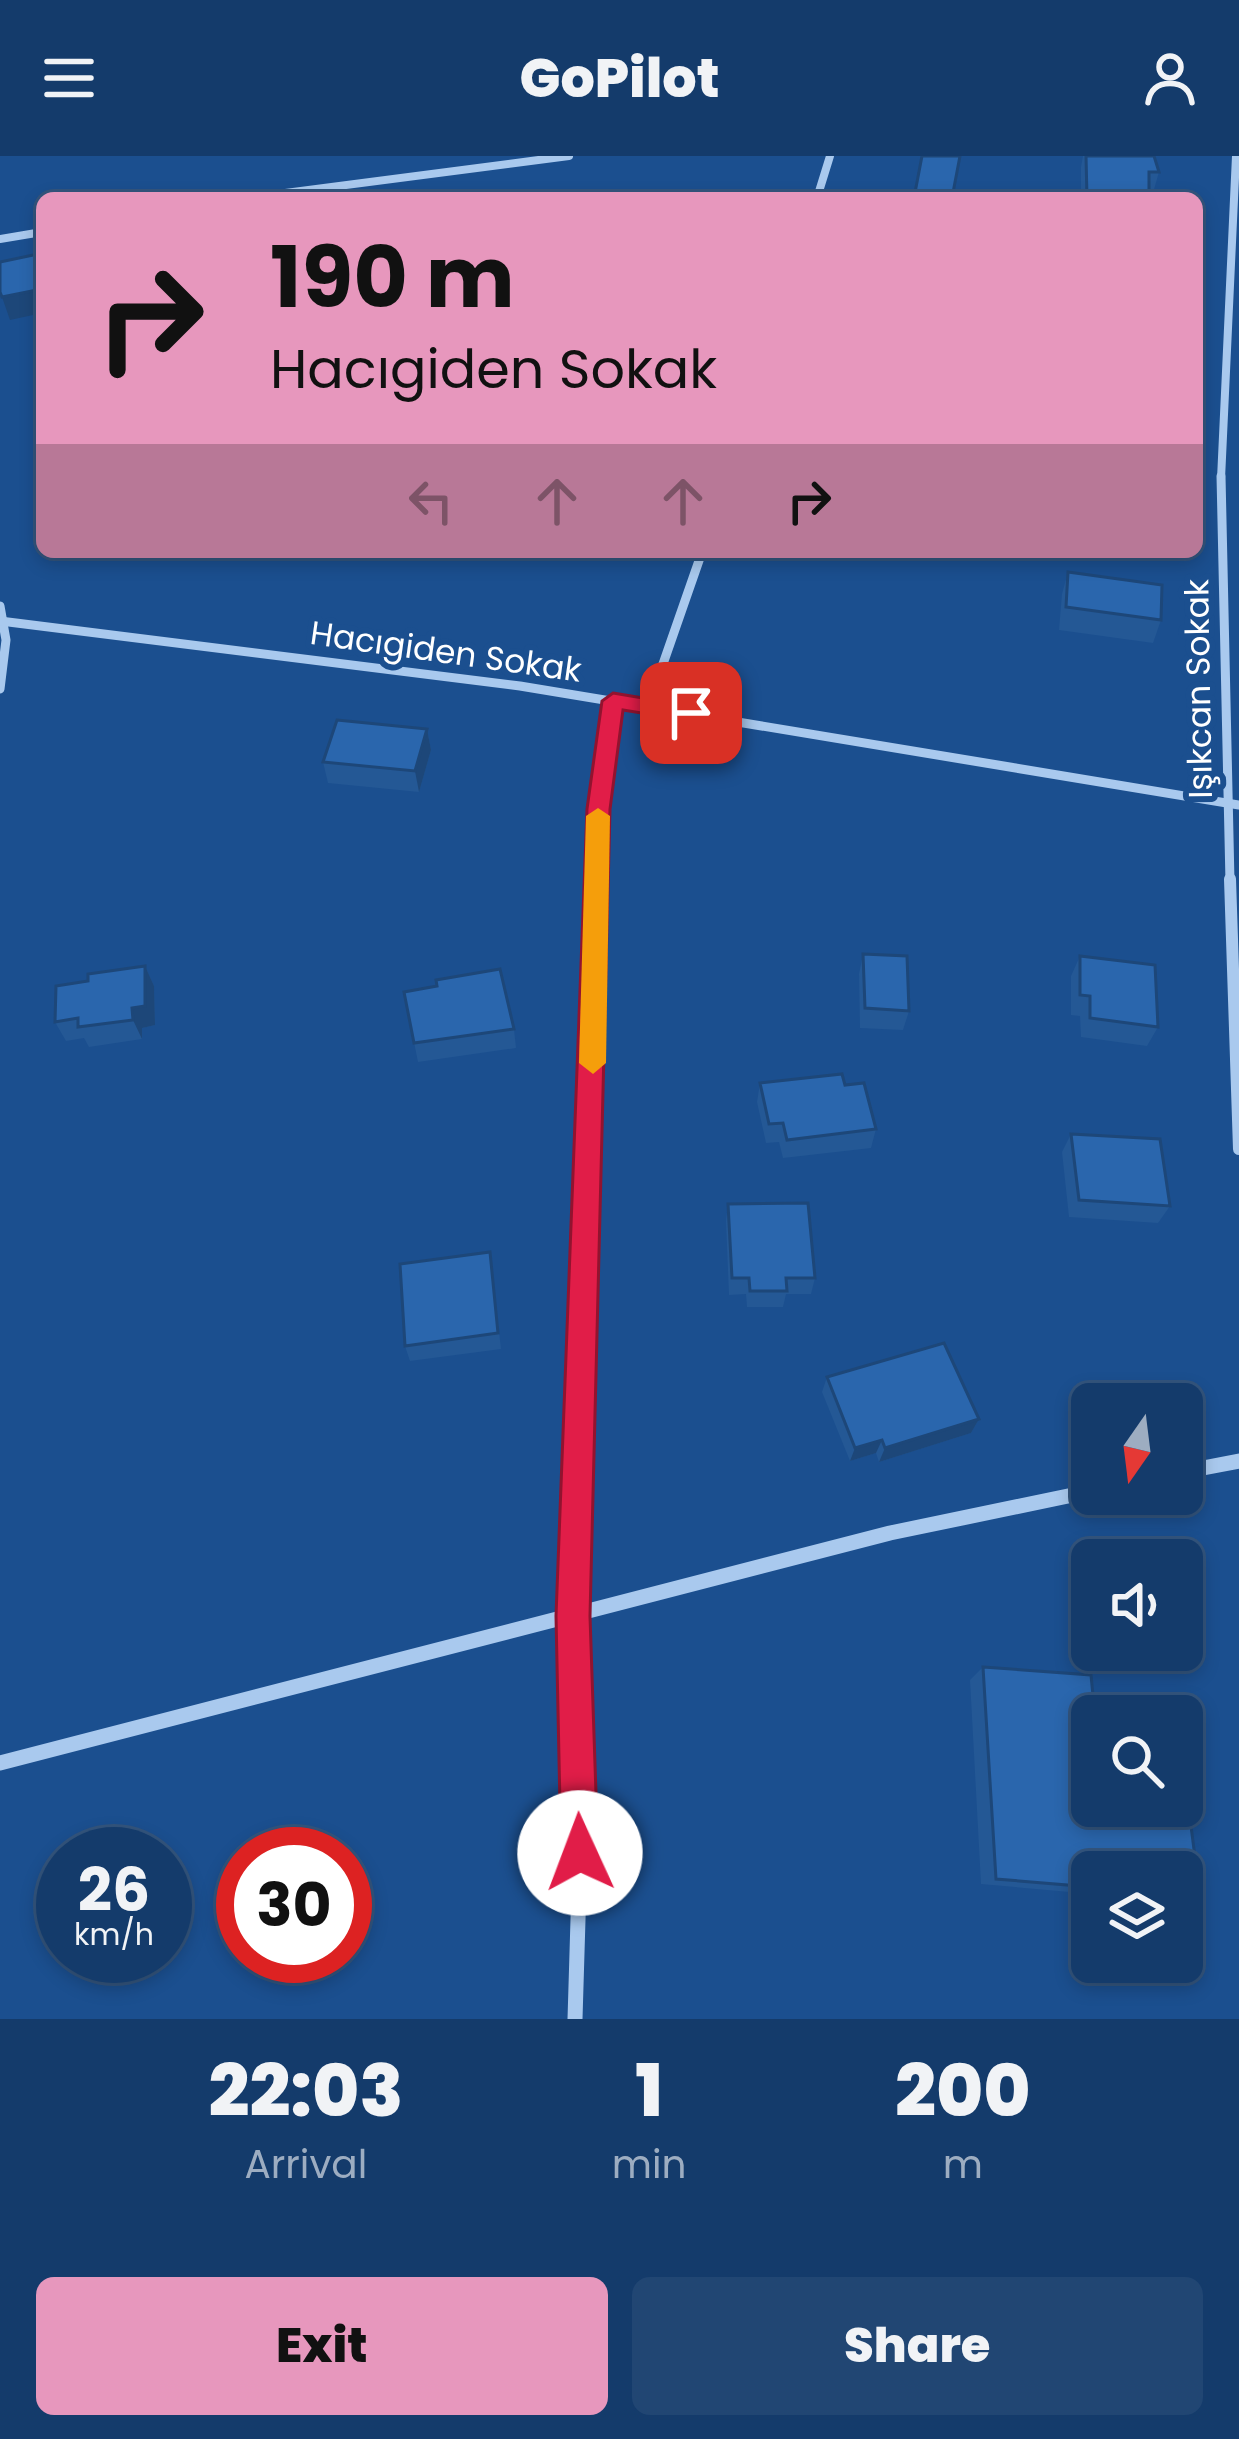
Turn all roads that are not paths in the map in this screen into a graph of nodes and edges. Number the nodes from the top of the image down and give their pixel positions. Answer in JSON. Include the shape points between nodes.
{"nodes":[{"id":1,"x":568,"y":156,"type":"edge"},
{"id":2,"x":830,"y":156,"type":"edge"},
{"id":3,"x":1236,"y":156,"type":"edge"},
{"id":4,"x":305,"y":192,"type":"edge"},
{"id":5,"x":820,"y":192,"type":"edge"},
{"id":6,"x":36,"y":233,"type":"edge"},
{"id":7,"x":0,"y":239,"type":"edge"},
{"id":8,"x":700,"y":558,"type":"edge"},
{"id":9,"x":0,"y":606,"type":"edge"},
{"id":10,"x":1,"y":621,"type":"edge"},
{"id":11,"x":0,"y":689,"type":"edge"},
{"id":12,"x":613,"y":701,"type":"junction"},
{"id":13,"x":648,"y":706,"type":"junction"},
{"id":14,"x":1233,"y":804,"type":"edge"},
{"id":15,"x":1239,"y":1148,"type":"edge"},
{"id":16,"x":1239,"y":1461,"type":"edge"},
{"id":17,"x":1203,"y":1468,"type":"edge"},
{"id":18,"x":1071,"y":1495,"type":"edge"},
{"id":19,"x":573,"y":1616,"type":"junction"},
{"id":20,"x":0,"y":1763,"type":"edge"},
{"id":21,"x":575,"y":2019,"type":"edge"}],
"edges":[{"from":1,"to":4,"type":"street"},
{"from":2,"to":5,"type":"street"},
{"from":3,"to":14,"type":"street","name":"Işıkcan Sokak","via":[[1221,435]]},
{"from":6,"to":7,"type":"street"},
{"from":8,"to":13,"type":"street"},
{"from":9,"to":10,"type":"street"},
{"from":10,"to":11,"type":"street"},
{"from":10,"to":12,"type":"street","name":"Hacıgiden Sokak"},
{"from":12,"to":13,"type":"street","name":"Hacıgiden Sokak"},
{"from":12,"to":19,"type":"street","via":[[598,809]]},
{"from":13,"to":14,"type":"street","name":"Hacıgiden Sokak"},
{"from":14,"to":15,"type":"street","name":"Işıkcan Sokak"},
{"from":16,"to":17,"type":"street"},
{"from":18,"to":19,"type":"street","via":[[890,1533]]},
{"from":19,"to":20,"type":"street"},
{"from":19,"to":21,"type":"street"}]}
